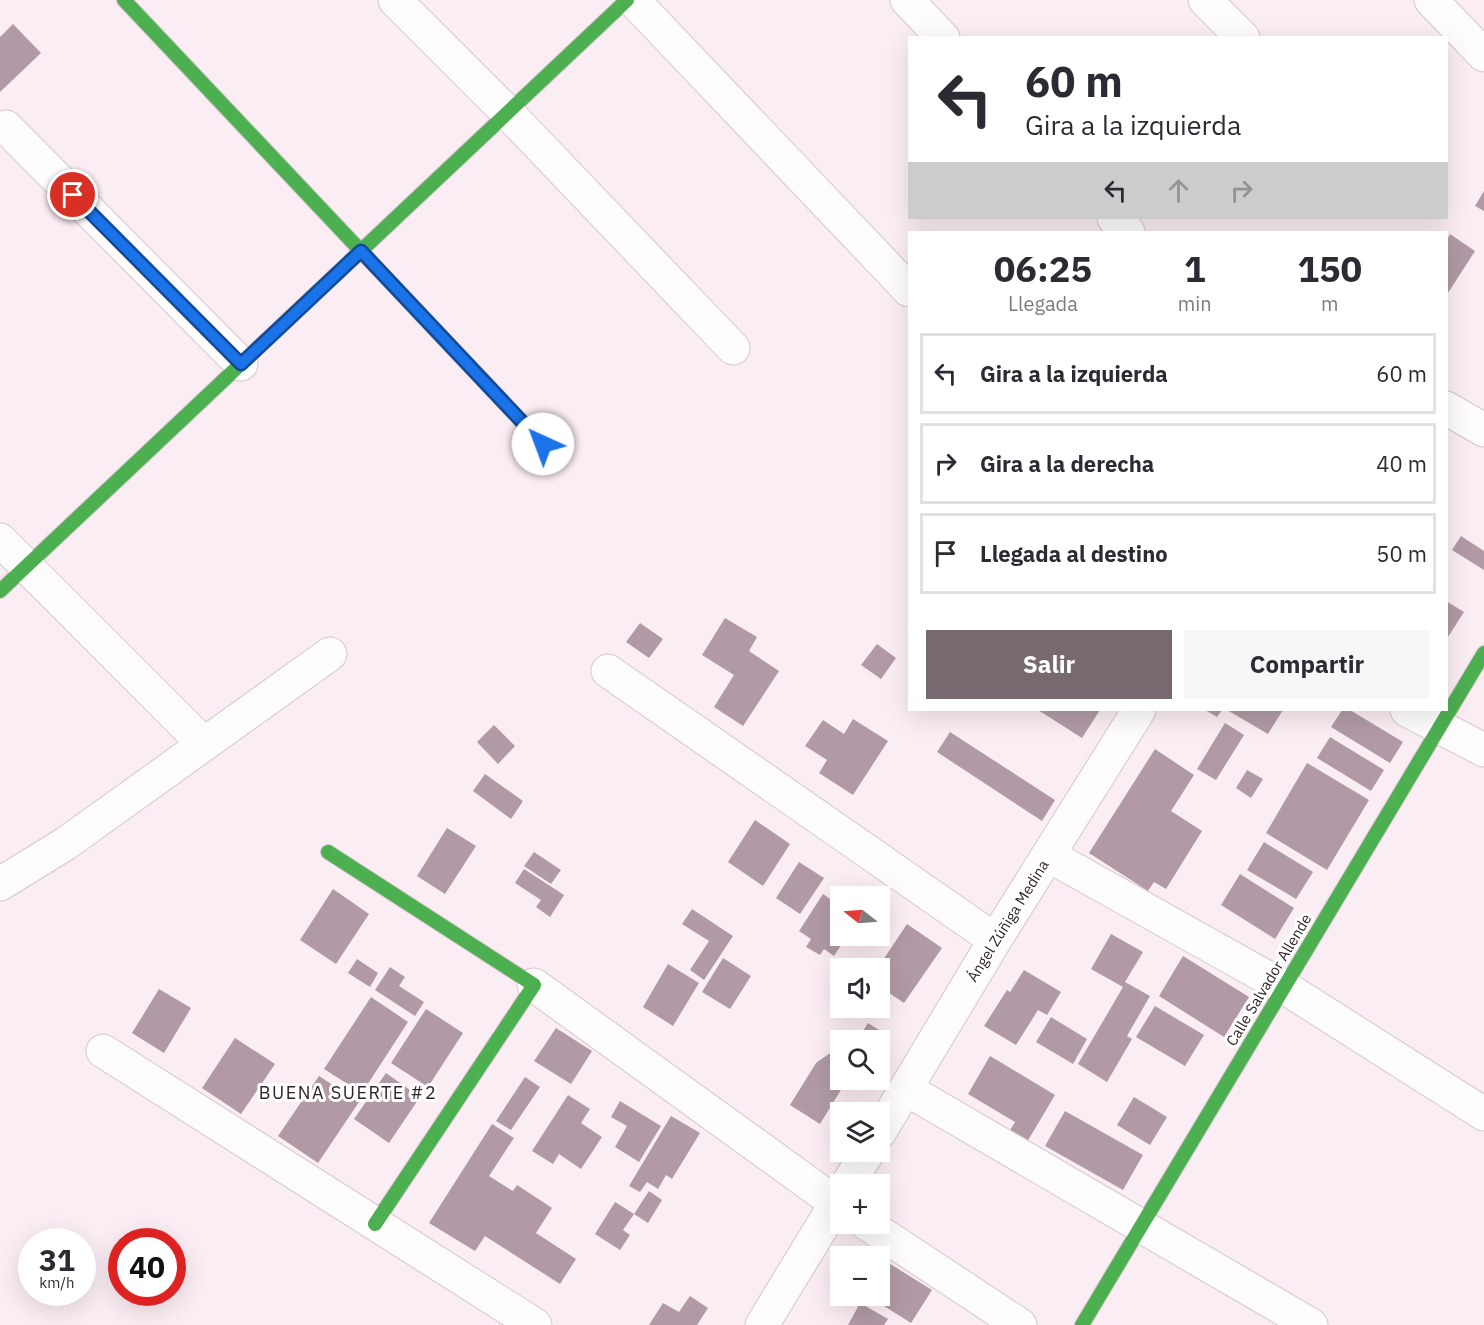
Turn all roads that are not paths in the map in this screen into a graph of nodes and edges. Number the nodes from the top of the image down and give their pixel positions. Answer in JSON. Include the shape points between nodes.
{"nodes":[{"id":1,"x":124,"y":0,"type":"edge"},
{"id":2,"x":395,"y":0,"type":"edge"},
{"id":3,"x":627,"y":0,"type":"edge"},
{"id":4,"x":633,"y":0,"type":"edge"},
{"id":5,"x":907,"y":0,"type":"edge"},
{"id":6,"x":1205,"y":0,"type":"edge"},
{"id":7,"x":1431,"y":0,"type":"edge"},
{"id":8,"x":941,"y":36,"type":"edge"},
{"id":9,"x":1241,"y":36,"type":"edge"},
{"id":10,"x":1484,"y":55,"type":"edge"},
{"id":11,"x":508,"y":113,"type":"junction"},
{"id":12,"x":6,"y":127,"type":"dead end"},
{"id":13,"x":1115,"y":219,"type":"edge"},
{"id":14,"x":1127,"y":231,"type":"edge"},
{"id":15,"x":361,"y":251,"type":"junction"},
{"id":16,"x":908,"y":289,"type":"edge"},
{"id":17,"x":733,"y":348,"type":"dead end"},
{"id":18,"x":241,"y":364,"type":"junction"},
{"id":19,"x":1448,"y":409,"type":"edge"},
{"id":20,"x":1484,"y":430,"type":"edge"},
{"id":21,"x":543,"y":444,"type":"dead end"},
{"id":22,"x":0,"y":540,"type":"edge"},
{"id":23,"x":26,"y":566,"type":"junction"},
{"id":24,"x":0,"y":591,"type":"edge"},
{"id":25,"x":1484,"y":653,"type":"edge"},
{"id":26,"x":330,"y":654,"type":"dead end"},
{"id":27,"x":608,"y":671,"type":"dead end"},
{"id":28,"x":1138,"y":711,"type":"edge"},
{"id":29,"x":1409,"y":711,"type":"edge"},
{"id":30,"x":1439,"y":727,"type":"junction"},
{"id":31,"x":204,"y":744,"type":"junction"},
{"id":32,"x":1484,"y":750,"type":"edge"},
{"id":33,"x":328,"y":852,"type":"dead end"},
{"id":34,"x":1048,"y":855,"type":"junction"},
{"id":35,"x":0,"y":884,"type":"edge"},
{"id":36,"x":995,"y":940,"type":"junction"},
{"id":37,"x":534,"y":985,"type":"junction"},
{"id":38,"x":1284,"y":987,"type":"junction"},
{"id":39,"x":103,"y":1051,"type":"dead end"},
{"id":40,"x":906,"y":1089,"type":"junction"},
{"id":41,"x":1484,"y":1114,"type":"edge"},
{"id":42,"x":890,"y":1115,"type":"edge"},
{"id":43,"x":830,"y":1190,"type":"edge"},
{"id":44,"x":830,"y":1216,"type":"edge"},
{"id":45,"x":375,"y":1224,"type":"junction"},
{"id":46,"x":1141,"y":1226,"type":"junction"},
{"id":47,"x":882,"y":1234,"type":"edge"},
{"id":48,"x":534,"y":1325,"type":"edge"},
{"id":49,"x":762,"y":1325,"type":"edge"},
{"id":50,"x":1020,"y":1325,"type":"edge"},
{"id":51,"x":1082,"y":1325,"type":"edge"},
{"id":52,"x":1311,"y":1325,"type":"edge"}],
"edges":[{"from":1,"to":15,"type":"street"},
{"from":2,"to":11,"type":"street"},
{"from":3,"to":11,"type":"street"},
{"from":4,"to":16,"type":"street"},
{"from":5,"to":8,"type":"street"},
{"from":6,"to":9,"type":"street"},
{"from":7,"to":10,"type":"street"},
{"from":11,"to":15,"type":"street"},
{"from":11,"to":17,"type":"street"},
{"from":12,"to":18,"type":"street"},
{"from":13,"to":14,"type":"street"},
{"from":15,"to":18,"type":"street"},
{"from":15,"to":21,"type":"street"},
{"from":18,"to":23,"type":"street"},
{"from":19,"to":20,"type":"street"},
{"from":22,"to":23,"type":"street"},
{"from":23,"to":24,"type":"street"},
{"from":23,"to":31,"type":"street"},
{"from":25,"to":30,"type":"street","name":"Calle Salvador Allende"},
{"from":26,"to":31,"type":"street"},
{"from":27,"to":36,"type":"street"},
{"from":28,"to":34,"type":"street","name":"Ángel Zúñiga Medina"},
{"from":29,"to":30,"type":"street"},
{"from":30,"to":32,"type":"street"},
{"from":30,"to":38,"type":"street","name":"Calle Salvador Allende"},
{"from":31,"to":35,"type":"street","via":[[65,844]]},
{"from":33,"to":37,"type":"street"},
{"from":34,"to":36,"type":"street","name":"Ángel Zúñiga Medina"},
{"from":34,"to":38,"type":"street"},
{"from":36,"to":40,"type":"street","name":"Ángel Zúñiga Medina"},
{"from":37,"to":43,"type":"street"},
{"from":37,"to":45,"type":"street"},
{"from":38,"to":41,"type":"street"},
{"from":38,"to":46,"type":"street","name":"Calle Salvador Allende"},
{"from":39,"to":45,"type":"street"},
{"from":40,"to":42,"type":"street","name":"Ángel Zúñiga Medina"},
{"from":40,"to":46,"type":"street"},
{"from":44,"to":49,"type":"street"},
{"from":45,"to":48,"type":"street"},
{"from":46,"to":51,"type":"street","name":"Calle Salvador Allende"},
{"from":46,"to":52,"type":"street"},
{"from":47,"to":50,"type":"street"}]}
